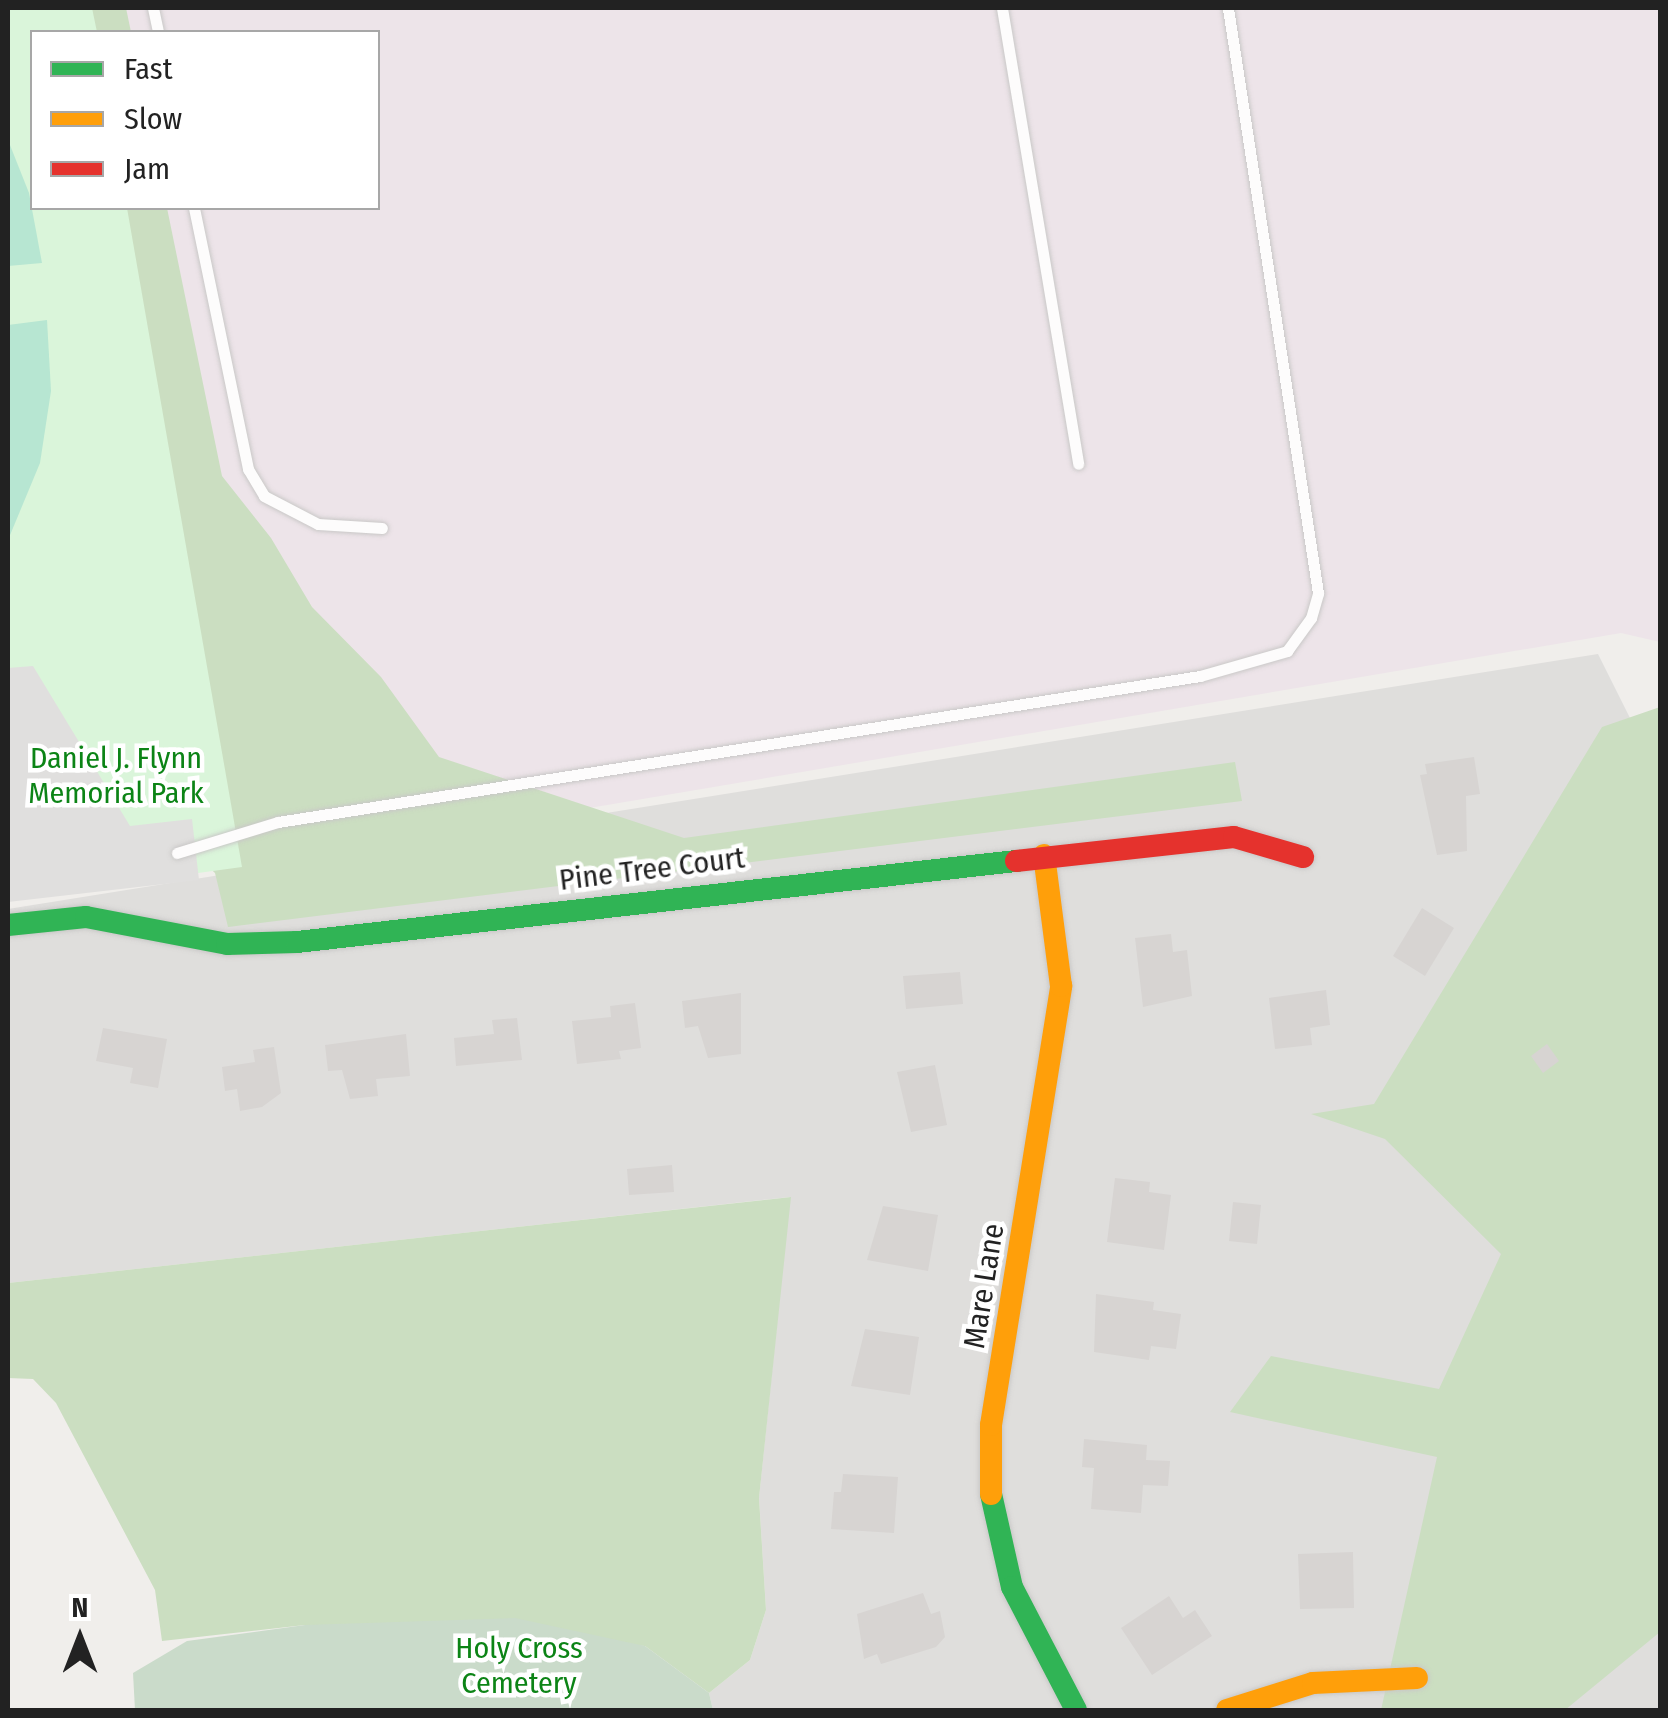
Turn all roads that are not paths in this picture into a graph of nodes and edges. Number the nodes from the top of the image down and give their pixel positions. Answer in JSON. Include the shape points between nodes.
{"nodes":[{"id":1,"x":1002,"y":8,"type":"edge"},
{"id":2,"x":1228,"y":8,"type":"edge"},
{"id":3,"x":194,"y":210,"type":"edge"},
{"id":4,"x":1078,"y":464,"type":"dead end"},
{"id":5,"x":382,"y":528,"type":"dead end"},
{"id":6,"x":177,"y":853,"type":"dead end"},
{"id":7,"x":1044,"y":855,"type":"junction"},
{"id":8,"x":1303,"y":857,"type":"dead end"},
{"id":9,"x":8,"y":924,"type":"edge"},
{"id":10,"x":1417,"y":1678,"type":"dead end"},
{"id":11,"x":1076,"y":1710,"type":"edge"},
{"id":12,"x":1227,"y":1710,"type":"edge"}],
"edges":[{"from":1,"to":4,"type":"lane"},
{"from":2,"to":6,"type":"lane","via":[[1318,593],[1311,618],[1287,651],[1200,676],[278,822]]},
{"from":3,"to":5,"type":"lane","via":[[248,469],[264,496],[318,524]]},
{"from":7,"to":8,"type":"street","name":"Pine Tree Court","via":[[1234,837]]},
{"from":7,"to":9,"type":"street","name":"Pine Tree Court","via":[[297,942],[227,944],[86,917]]},
{"from":7,"to":11,"type":"street","name":"Mare Lane","via":[[1061,986],[991,1426],[992,1502],[1012,1587]]},
{"from":10,"to":12,"type":"street","via":[[1313,1683]]}]}
